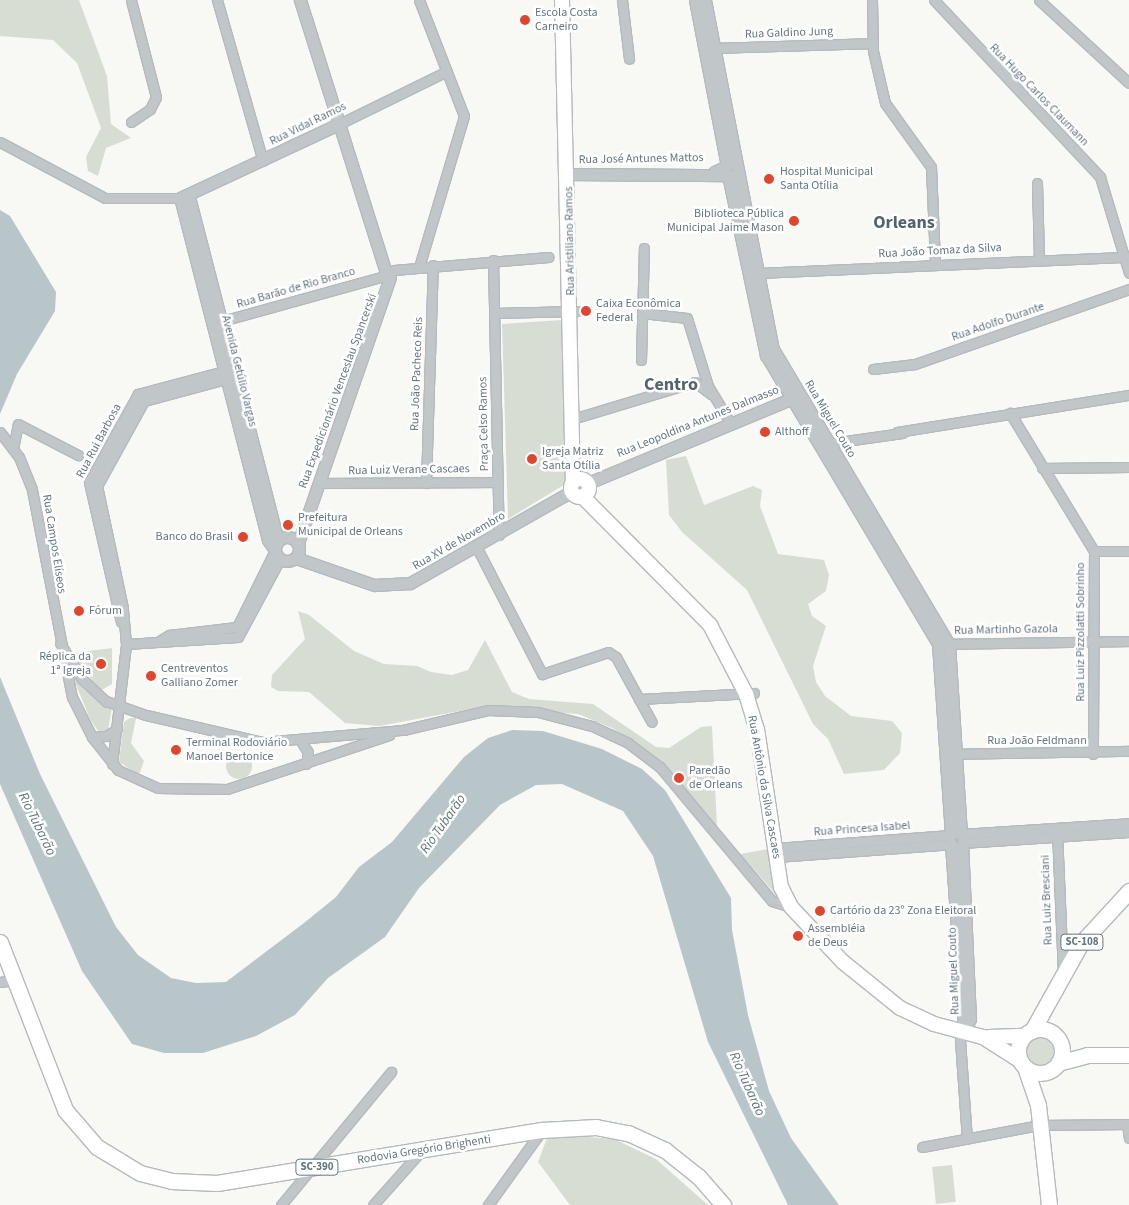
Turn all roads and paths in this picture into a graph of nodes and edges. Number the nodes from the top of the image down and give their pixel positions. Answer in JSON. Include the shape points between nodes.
{"nodes":[{"id":1,"x":131,"y":0,"type":"edge"},
{"id":2,"x":217,"y":0,"type":"edge"},
{"id":3,"x":300,"y":0,"type":"edge"},
{"id":4,"x":419,"y":0,"type":"edge"},
{"id":5,"x":562,"y":0,"type":"edge"},
{"id":6,"x":568,"y":0,"type":"edge"},
{"id":7,"x":622,"y":0,"type":"edge"},
{"id":8,"x":695,"y":0,"type":"edge"},
{"id":9,"x":705,"y":0,"type":"edge"},
{"id":10,"x":872,"y":0,"type":"edge"},
{"id":11,"x":934,"y":0,"type":"edge"},
{"id":12,"x":1039,"y":0,"type":"edge"},
{"id":13,"x":873,"y":43,"type":"junction"},
{"id":14,"x":709,"y":48,"type":"junction"},
{"id":15,"x":629,"y":59,"type":"dead end"},
{"id":16,"x":447,"y":71,"type":"junction"},
{"id":17,"x":1119,"y":74,"type":"junction"},
{"id":18,"x":1129,"y":74,"type":"edge"},
{"id":19,"x":1129,"y":83,"type":"edge"},
{"id":20,"x":131,"y":122,"type":"dead end"},
{"id":21,"x":339,"y":124,"type":"junction"},
{"id":22,"x":0,"y":142,"type":"edge"},
{"id":23,"x":263,"y":161,"type":"junction"},
{"id":24,"x":731,"y":170,"type":"junction"},
{"id":25,"x":572,"y":174,"type":"junction"},
{"id":26,"x":1037,"y":182,"type":"dead end"},
{"id":27,"x":184,"y":197,"type":"junction"},
{"id":28,"x":644,"y":248,"type":"dead end"},
{"id":29,"x":1126,"y":256,"type":"edge"},
{"id":30,"x":548,"y":257,"type":"dead end"},
{"id":31,"x":1039,"y":259,"type":"junction"},
{"id":32,"x":493,"y":260,"type":"junction"},
{"id":33,"x":935,"y":264,"type":"junction"},
{"id":34,"x":434,"y":265,"type":"junction"},
{"id":35,"x":419,"y":267,"type":"junction"},
{"id":36,"x":388,"y":273,"type":"junction"},
{"id":37,"x":758,"y":273,"type":"junction"},
{"id":38,"x":1129,"y":273,"type":"edge"},
{"id":39,"x":1129,"y":289,"type":"edge"},
{"id":40,"x":574,"y":312,"type":"junction"},
{"id":41,"x":494,"y":313,"type":"junction"},
{"id":42,"x":642,"y":313,"type":"junction"},
{"id":43,"x":217,"y":323,"type":"junction"},
{"id":44,"x":767,"y":342,"type":"junction"},
{"id":45,"x":640,"y":360,"type":"dead end"},
{"id":46,"x":873,"y":369,"type":"dead end"},
{"id":47,"x":230,"y":373,"type":"junction"},
{"id":48,"x":713,"y":395,"type":"junction"},
{"id":49,"x":1129,"y":395,"type":"edge"},
{"id":50,"x":795,"y":397,"type":"junction"},
{"id":51,"x":1010,"y":413,"type":"junction"},
{"id":52,"x":579,"y":418,"type":"junction"},
{"id":53,"x":731,"y":424,"type":"junction"},
{"id":54,"x":0,"y":432,"type":"edge"},
{"id":55,"x":824,"y":444,"type":"junction"},
{"id":56,"x":10,"y":445,"type":"junction"},
{"id":57,"x":78,"y":455,"type":"dead end"},
{"id":58,"x":1129,"y":467,"type":"edge"},
{"id":59,"x":1042,"y":468,"type":"junction"},
{"id":60,"x":498,"y":482,"type":"junction"},
{"id":61,"x":320,"y":483,"type":"junction"},
{"id":62,"x":426,"y":483,"type":"junction"},
{"id":63,"x":581,"y":487,"type":"junction"},
{"id":64,"x":499,"y":535,"type":"junction"},
{"id":65,"x":298,"y":543,"type":"junction"},
{"id":66,"x":477,"y":548,"type":"junction"},
{"id":67,"x":278,"y":549,"type":"junction"},
{"id":68,"x":1094,"y":551,"type":"junction"},
{"id":69,"x":1129,"y":551,"type":"edge"},
{"id":70,"x":296,"y":558,"type":"junction"},
{"id":71,"x":1129,"y":641,"type":"edge"},
{"id":72,"x":1094,"y":642,"type":"junction"},
{"id":73,"x":60,"y":643,"type":"junction"},
{"id":74,"x":126,"y":644,"type":"junction"},
{"id":75,"x":944,"y":644,"type":"junction"},
{"id":76,"x":750,"y":693,"type":"junction"},
{"id":77,"x":639,"y":699,"type":"junction"},
{"id":78,"x":120,"y":707,"type":"junction"},
{"id":79,"x":652,"y":722,"type":"dead end"},
{"id":80,"x":117,"y":729,"type":"junction"},
{"id":81,"x":404,"y":730,"type":"junction"},
{"id":82,"x":92,"y":737,"type":"junction"},
{"id":83,"x":300,"y":741,"type":"junction"},
{"id":84,"x":1129,"y":751,"type":"edge"},
{"id":85,"x":951,"y":754,"type":"junction"},
{"id":86,"x":1094,"y":754,"type":"junction"},
{"id":87,"x":112,"y":764,"type":"junction"},
{"id":88,"x":306,"y":764,"type":"junction"},
{"id":89,"x":1129,"y":823,"type":"edge"},
{"id":90,"x":1057,"y":832,"type":"junction"},
{"id":91,"x":1129,"y":832,"type":"edge"},
{"id":92,"x":956,"y":839,"type":"junction"},
{"id":93,"x":780,"y":852,"type":"junction"},
{"id":94,"x":1129,"y":891,"type":"edge"},
{"id":95,"x":794,"y":905,"type":"junction"},
{"id":96,"x":0,"y":942,"type":"edge"},
{"id":97,"x":1063,"y":972,"type":"junction"},
{"id":98,"x":7,"y":981,"type":"edge"},
{"id":99,"x":1050,"y":1002,"type":"junction"},
{"id":100,"x":964,"y":1030,"type":"junction"},
{"id":101,"x":1029,"y":1033,"type":"junction"},
{"id":102,"x":983,"y":1037,"type":"junction"},
{"id":103,"x":1057,"y":1038,"type":"junction"},
{"id":104,"x":1087,"y":1055,"type":"junction"},
{"id":105,"x":1129,"y":1055,"type":"edge"},
{"id":106,"x":1024,"y":1065,"type":"junction"},
{"id":107,"x":1056,"y":1066,"type":"junction"},
{"id":108,"x":391,"y":1072,"type":"dead end"},
{"id":109,"x":1038,"y":1104,"type":"junction"},
{"id":110,"x":1128,"y":1124,"type":"edge"},
{"id":111,"x":1040,"y":1125,"type":"junction"},
{"id":112,"x":542,"y":1130,"type":"junction"},
{"id":113,"x":1129,"y":1138,"type":"edge"},
{"id":114,"x":967,"y":1139,"type":"junction"},
{"id":115,"x":922,"y":1147,"type":"dead end"},
{"id":116,"x":421,"y":1150,"type":"junction"},
{"id":117,"x":316,"y":1168,"type":"junction"},
{"id":118,"x":281,"y":1205,"type":"edge"},
{"id":119,"x":373,"y":1205,"type":"edge"},
{"id":120,"x":488,"y":1205,"type":"edge"},
{"id":121,"x":723,"y":1205,"type":"edge"},
{"id":122,"x":1048,"y":1205,"type":"edge"}],
"edges":[{"from":1,"to":20,"type":"street","via":[[156,98],[150,109]]},
{"from":2,"to":23,"type":"street"},
{"from":3,"to":21,"type":"street"},
{"from":4,"to":16,"type":"street"},
{"from":5,"to":25,"type":"main road","name":"Rua Aristiliano Ramos"},
{"from":6,"to":25,"type":"main road","name":"Rua Aristiliano Ramos"},
{"from":7,"to":15,"type":"street"},
{"from":8,"to":14,"type":"street","name":"Rua Miguel Couto"},
{"from":9,"to":14,"type":"street","name":"Rua Miguel Couto"},
{"from":10,"to":13,"type":"street"},
{"from":11,"to":29,"type":"street","name":"Rua Hugo Carlos Claumann","via":[[1095,170]]},
{"from":12,"to":17,"type":"street"},
{"from":13,"to":14,"type":"street","name":"Rua Galdino Jung"},
{"from":13,"to":33,"type":"street","via":[[887,108],[931,167]]},
{"from":14,"to":24,"type":"street","name":"Rua Miguel Couto"},
{"from":16,"to":21,"type":"street","name":"Rua Vidal Ramos"},
{"from":16,"to":35,"type":"street","via":[[463,109],[463,122]]},
{"from":17,"to":18,"type":"street"},
{"from":17,"to":19,"type":"street"},
{"from":21,"to":23,"type":"street","name":"Rua Vidal Ramos"},
{"from":21,"to":36,"type":"street"},
{"from":22,"to":27,"type":"street","via":[[105,198]]},
{"from":23,"to":27,"type":"street","name":"Rua Vidal Ramos"},
{"from":24,"to":25,"type":"street","name":"Rua José Antunes Mattos"},
{"from":24,"to":37,"type":"street","name":"Rua Miguel Couto"},
{"from":24,"to":44,"type":"street","name":"Rua Miguel Couto"},
{"from":25,"to":40,"type":"main road","name":"Rua Aristiliano Ramos"},
{"from":26,"to":31,"type":"street"},
{"from":27,"to":43,"type":"street","name":"Avenida Getúlio Vargas"},
{"from":28,"to":42,"type":"street"},
{"from":29,"to":31,"type":"street","name":"Rua João Tomaz da Silva"},
{"from":29,"to":38,"type":"street","name":"Rua Hugo Carlos Claumann"},
{"from":30,"to":32,"type":"street","name":"Rua Barão de Rio Branco"},
{"from":31,"to":33,"type":"street","name":"Rua João Tomaz da Silva"},
{"from":32,"to":34,"type":"street","name":"Rua Barão de Rio Branco"},
{"from":32,"to":41,"type":"street","name":"Praça Celso Ramos"},
{"from":33,"to":37,"type":"street","name":"Rua João Tomaz da Silva"},
{"from":34,"to":35,"type":"street","name":"Rua Barão de Rio Branco"},
{"from":34,"to":62,"type":"street","name":"Rua João Pacheco Reis"},
{"from":35,"to":36,"type":"street","name":"Rua Barão de Rio Branco"},
{"from":36,"to":43,"type":"street","name":"Rua Barão de Rio Branco"},
{"from":36,"to":61,"type":"street","name":"Rua Expedicionário Venceslau Spancerski"},
{"from":37,"to":44,"type":"street","name":"Rua Miguel Couto"},
{"from":39,"to":46,"type":"street","name":"Rua Adolfo Durante","via":[[915,364]]},
{"from":40,"to":41,"type":"street"},
{"from":40,"to":52,"type":"main road","name":"Rua Aristiliano Ramos"},
{"from":40,"to":63,"type":"main road","name":"Rua Aristiliano Ramos"},
{"from":41,"to":60,"type":"street","name":"Praça Celso Ramos"},
{"from":42,"to":45,"type":"street"},
{"from":42,"to":48,"type":"street","via":[[686,316]]},
{"from":43,"to":47,"type":"street","name":"Avenida Getúlio Vargas"},
{"from":44,"to":50,"type":"street","name":"Rua Miguel Couto"},
{"from":47,"to":67,"type":"street","name":"Avenida Getúlio Vargas"},
{"from":47,"to":74,"type":"street","name":"Rua Rui Barbosa","via":[[138,394],[102,468],[88,485],[94,497]]},
{"from":48,"to":52,"type":"street","via":[[695,382]]},
{"from":48,"to":53,"type":"street"},
{"from":49,"to":51,"type":"street"},
{"from":50,"to":53,"type":"street","name":"Rua Leopoldina Antunes Dalmasso"},
{"from":50,"to":55,"type":"street","name":"Rua Miguel Couto"},
{"from":51,"to":55,"type":"street"},
{"from":51,"to":59,"type":"street","name":"Rua Luiz Pizzolatti Sobrinho"},
{"from":52,"to":63,"type":"main road","name":"Rua Aristiliano Ramos"},
{"from":53,"to":63,"type":"street","name":"Rua Leopoldina Antunes Dalmasso"},
{"from":54,"to":56,"type":"street","name":"Rua Campos Elíseos"},
{"from":55,"to":75,"type":"street","name":"Rua Miguel Couto"},
{"from":56,"to":57,"type":"street","via":[[18,424]]},
{"from":56,"to":73,"type":"street","name":"Rua Campos Elíseos","via":[[32,490]]},
{"from":58,"to":59,"type":"street"},
{"from":59,"to":68,"type":"street","name":"Rua Luiz Pizzolatti Sobrinho"},
{"from":60,"to":62,"type":"street","name":"Rua Luiz Verane Cascaes"},
{"from":60,"to":64,"type":"street","name":"Praça Celso Ramos"},
{"from":61,"to":62,"type":"street","name":"Rua Luiz Verane Cascaes"},
{"from":61,"to":65,"type":"street","name":"Rua Expedicionário Venceslau Spancerski"},
{"from":63,"to":64,"type":"street","name":"Rua XV de Novembro"},
{"from":63,"to":76,"type":"main road","name":"Rua Antônio da Silva Cascaes","via":[[710,625]]},
{"from":64,"to":66,"type":"street","name":"Rua XV de Novembro"},
{"from":65,"to":67,"type":"street","via":[[289,536]]},
{"from":65,"to":70,"type":"street","name":"Rua Expedicionário Venceslau Spancerski"},
{"from":66,"to":70,"type":"street","name":"Rua XV de Novembro","via":[[427,578],[387,587]]},
{"from":66,"to":77,"type":"street","via":[[542,674],[608,652],[616,657]]},
{"from":67,"to":70,"type":"street"},
{"from":67,"to":74,"type":"street","via":[[262,587],[236,633],[170,644],[159,641]]},
{"from":68,"to":69,"type":"street"},
{"from":68,"to":72,"type":"street","name":"Rua Luiz Pizzolatti Sobrinho"},
{"from":71,"to":72,"type":"street","name":"Rua Martinho Gazola"},
{"from":72,"to":75,"type":"street","name":"Rua Martinho Gazola"},
{"from":72,"to":86,"type":"street","name":"Rua Luiz Pizzolatti Sobrinho"},
{"from":73,"to":78,"type":"street","via":[[90,689]]},
{"from":73,"to":82,"type":"street","name":"Rua Campos Elíseos","via":[[72,697]]},
{"from":74,"to":78,"type":"street","name":"Rua Rui Barbosa"},
{"from":75,"to":85,"type":"street","name":"Rua Miguel Couto"},
{"from":76,"to":77,"type":"street"},
{"from":76,"to":93,"type":"main road","name":"Rua Antônio da Silva Cascaes"},
{"from":77,"to":79,"type":"street"},
{"from":78,"to":80,"type":"street","name":"Rua Rui Barbosa"},
{"from":78,"to":83,"type":"street","via":[[262,742]]},
{"from":80,"to":82,"type":"street","via":[[106,736]]},
{"from":80,"to":87,"type":"street","name":"Rua Rui Barbosa"},
{"from":81,"to":83,"type":"street"},
{"from":81,"to":88,"type":"street"},
{"from":81,"to":95,"type":"street","via":[[504,710],[554,715],[611,734],[660,768],[772,901]]},
{"from":82,"to":87,"type":"street","name":"Rua Campos Elíseos"},
{"from":83,"to":88,"type":"street","via":[[308,752]]},
{"from":84,"to":86,"type":"street","name":"Rua João Feldmann"},
{"from":85,"to":86,"type":"street","name":"Rua João Feldmann"},
{"from":85,"to":92,"type":"street","name":"Rua Miguel Couto"},
{"from":87,"to":88,"type":"street","name":"Rua Campos Elíseos","via":[[128,777],[158,788],[210,791],[242,786]]},
{"from":89,"to":90,"type":"street","name":"Rua Princesa Isabel"},
{"from":90,"to":91,"type":"street","name":"Rua Princesa Isabel"},
{"from":90,"to":92,"type":"street","name":"Rua Princesa Isabel"},
{"from":90,"to":97,"type":"street","name":"Rua Luiz Bresciani"},
{"from":92,"to":93,"type":"street","name":"Rua Princesa Isabel"},
{"from":92,"to":100,"type":"street","name":"Rua Miguel Couto","via":[[970,1019]]},
{"from":93,"to":95,"type":"main road","name":"Rua Antônio da Silva Cascaes","via":[[781,887]]},
{"from":94,"to":97,"type":"main road","number":"SC-108","via":[[1099,920]]},
{"from":95,"to":100,"type":"main road","name":"Rua Antônio da Silva Cascaes","via":[[846,958],[911,1014]]},
{"from":96,"to":98,"type":"main road","name":"Rodovia Gregório Brighenti","number":"SC-390"},
{"from":97,"to":99,"type":"main road","number":"SC-108"},
{"from":98,"to":117,"type":"main road","name":"Rodovia Gregório Brighenti","number":"SC-390","via":[[57,1096],[84,1135],[110,1157],[140,1173],[185,1183],[217,1183]]},
{"from":99,"to":101,"type":"main road","number":"SC-108"},
{"from":99,"to":103,"type":"main road"},
{"from":100,"to":102,"type":"main road","name":"Rua Antônio da Silva Cascaes"},
{"from":100,"to":114,"type":"street","via":[[960,1040]]},
{"from":101,"to":102,"type":"main road","name":"Rua Antônio da Silva Cascaes"},
{"from":101,"to":103,"type":"main road","via":[[1045,1030]]},
{"from":101,"to":106,"type":"main road","via":[[1019,1048]]},
{"from":102,"to":106,"type":"main road","name":"Rua Antônio da Silva Cascaes"},
{"from":103,"to":104,"type":"main road"},
{"from":103,"to":107,"type":"main road"},
{"from":104,"to":105,"type":"main road"},
{"from":104,"to":107,"type":"main road"},
{"from":106,"to":107,"type":"main road","via":[[1039,1072]]},
{"from":106,"to":109,"type":"main road"},
{"from":107,"to":109,"type":"main road"},
{"from":108,"to":117,"type":"street"},
{"from":109,"to":111,"type":"main road"},
{"from":110,"to":111,"type":"street"},
{"from":110,"to":113,"type":"street"},
{"from":111,"to":114,"type":"street"},
{"from":111,"to":122,"type":"main road"},
{"from":112,"to":116,"type":"main road","name":"Rodovia Gregório Brighenti","number":"SC-390"},
{"from":112,"to":120,"type":"street"},
{"from":112,"to":121,"type":"main road","name":"Rodovia Gregório Brighenti","number":"SC-390","via":[[596,1127],[641,1138],[687,1166]]},
{"from":114,"to":115,"type":"street"},
{"from":116,"to":117,"type":"main road","name":"Rodovia Gregório Brighenti","number":"SC-390"},
{"from":116,"to":119,"type":"street"},
{"from":117,"to":118,"type":"street"}]}
